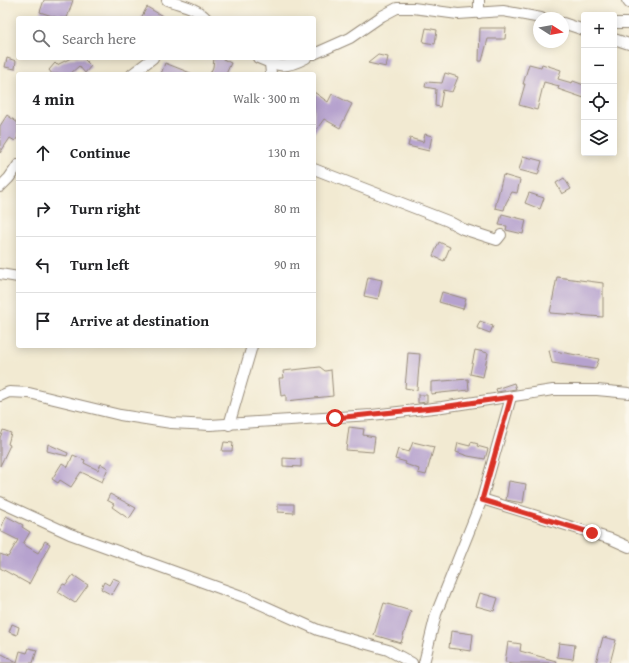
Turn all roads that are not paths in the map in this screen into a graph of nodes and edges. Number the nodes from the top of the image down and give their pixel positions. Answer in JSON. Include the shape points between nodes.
{"nodes":[{"id":1,"x":167,"y":0,"type":"edge"},
{"id":2,"x":479,"y":0,"type":"edge"},
{"id":3,"x":627,"y":0,"type":"edge"},
{"id":4,"x":629,"y":3,"type":"edge"},
{"id":5,"x":479,"y":13,"type":"junction"},
{"id":6,"x":204,"y":16,"type":"edge"},
{"id":7,"x":533,"y":17,"type":"edge"},
{"id":8,"x":581,"y":22,"type":"edge"},
{"id":9,"x":569,"y":23,"type":"edge"},
{"id":10,"x":617,"y":23,"type":"edge"},
{"id":11,"x":629,"y":23,"type":"edge"},
{"id":12,"x":569,"y":25,"type":"edge"},
{"id":13,"x":581,"y":29,"type":"edge"},
{"id":14,"x":617,"y":40,"type":"edge"},
{"id":15,"x":629,"y":44,"type":"edge"},
{"id":16,"x":316,"y":53,"type":"edge"},
{"id":17,"x":150,"y":60,"type":"edge"},
{"id":18,"x":263,"y":60,"type":"edge"},
{"id":19,"x":302,"y":60,"type":"edge"},
{"id":20,"x":270,"y":63,"type":"junction"},
{"id":21,"x":135,"y":72,"type":"edge"},
{"id":22,"x":271,"y":72,"type":"edge"},
{"id":23,"x":16,"y":169,"type":"edge"},
{"id":24,"x":316,"y":170,"type":"edge"},
{"id":25,"x":0,"y":187,"type":"edge"},
{"id":26,"x":501,"y":235,"type":"dead end"},
{"id":27,"x":0,"y":274,"type":"edge"},
{"id":28,"x":16,"y":277,"type":"edge"},
{"id":29,"x":251,"y":348,"type":"edge"},
{"id":30,"x":629,"y":393,"type":"edge"},
{"id":31,"x":0,"y":396,"type":"edge"},
{"id":32,"x":511,"y":397,"type":"junction"},
{"id":33,"x":229,"y":425,"type":"junction"},
{"id":34,"x":482,"y":500,"type":"junction"},
{"id":35,"x":0,"y":502,"type":"edge"},
{"id":36,"x":629,"y":547,"type":"edge"},
{"id":37,"x":412,"y":663,"type":"edge"},
{"id":38,"x":424,"y":663,"type":"edge"}],
"edges":[{"from":1,"to":6,"type":"street","via":[[194,9]]},
{"from":2,"to":5,"type":"street"},
{"from":3,"to":4,"type":"street"},
{"from":5,"to":7,"type":"street","via":[[503,11]]},
{"from":5,"to":16,"type":"street","via":[[458,14],[397,8],[350,38]]},
{"from":8,"to":9,"type":"street"},
{"from":10,"to":11,"type":"street"},
{"from":12,"to":13,"type":"street"},
{"from":14,"to":15,"type":"street"},
{"from":17,"to":21,"type":"street"},
{"from":18,"to":20,"type":"street"},
{"from":19,"to":20,"type":"street","via":[[287,66]]},
{"from":20,"to":22,"type":"street"},
{"from":23,"to":25,"type":"street"},
{"from":24,"to":26,"type":"street","via":[[497,240]]},
{"from":27,"to":28,"type":"street"},
{"from":29,"to":33,"type":"street"},
{"from":30,"to":32,"type":"street","via":[[553,390]]},
{"from":31,"to":33,"type":"street","via":[[9,392],[29,393],[120,415],[171,423]]},
{"from":32,"to":33,"type":"street","via":[[372,415]]},
{"from":32,"to":34,"type":"street"},
{"from":34,"to":36,"type":"street"},
{"from":34,"to":38,"type":"street","via":[[436,614]]},
{"from":35,"to":37,"type":"street","via":[[70,534],[247,598],[318,630],[388,650]]}]}
